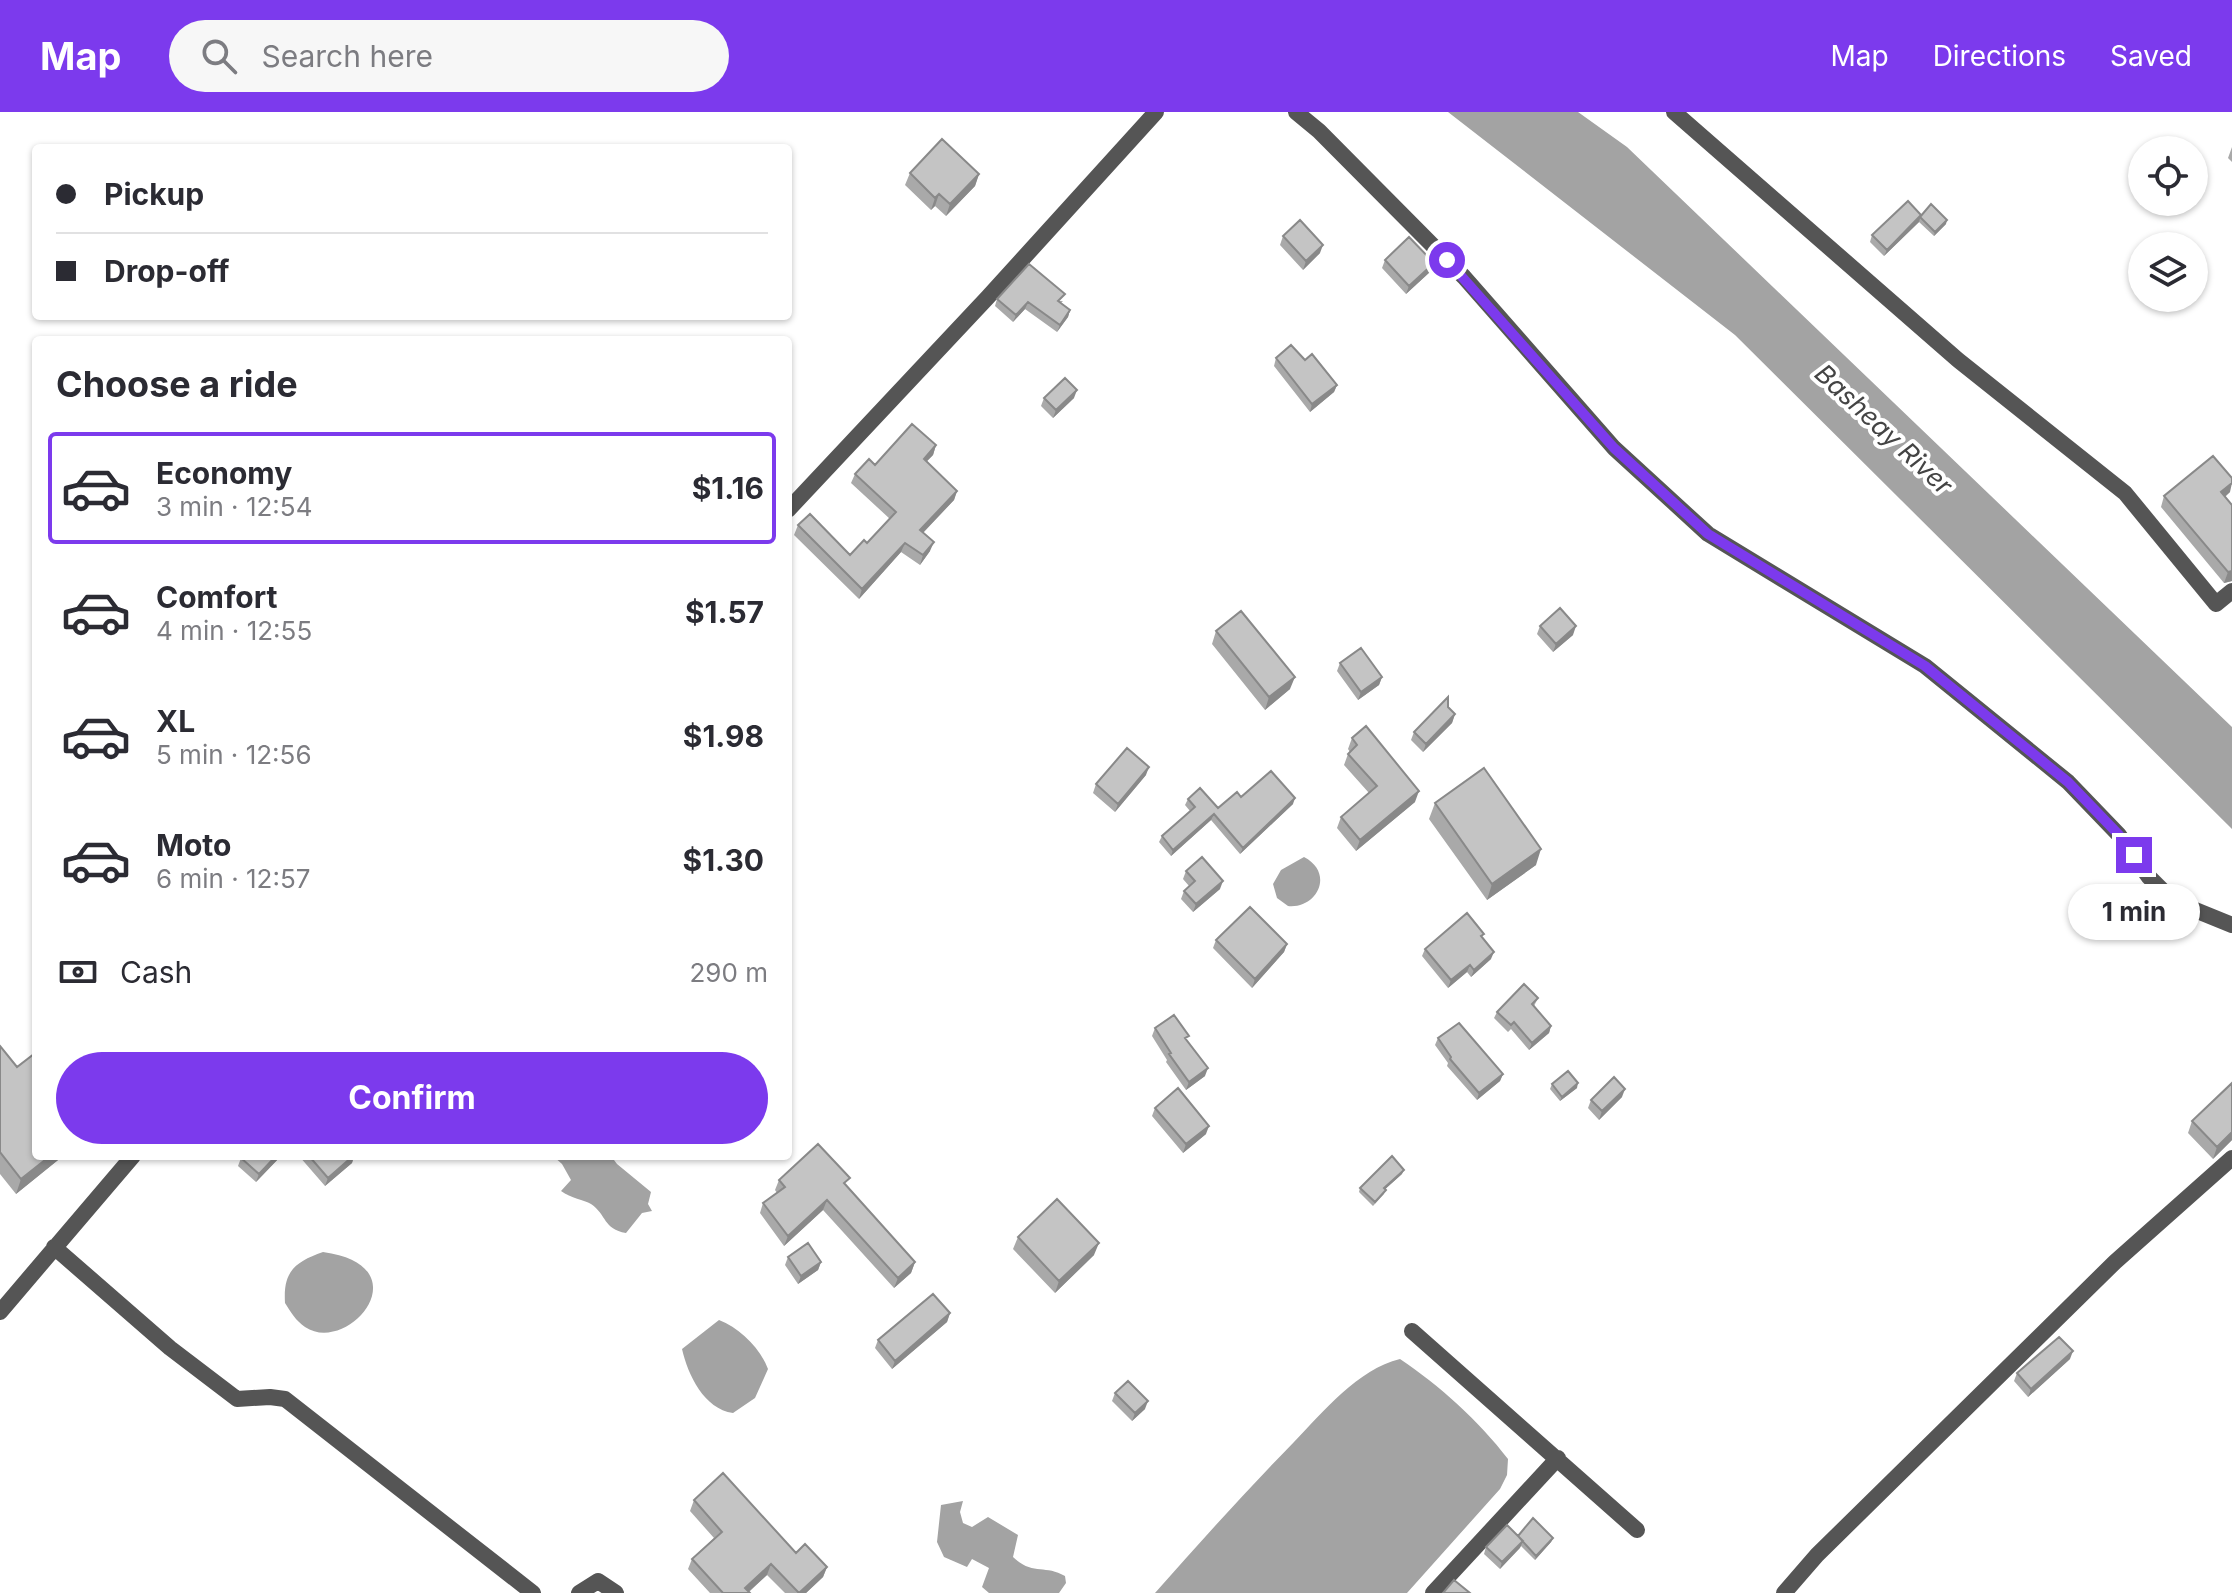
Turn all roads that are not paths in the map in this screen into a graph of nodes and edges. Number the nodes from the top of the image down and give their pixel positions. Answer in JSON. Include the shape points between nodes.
{"nodes":[{"id":1,"x":1156,"y":112,"type":"edge"},
{"id":2,"x":1296,"y":112,"type":"edge"},
{"id":3,"x":1674,"y":112,"type":"edge"},
{"id":4,"x":792,"y":506,"type":"edge"},
{"id":5,"x":2232,"y":591,"type":"edge"},
{"id":6,"x":2232,"y":925,"type":"edge"},
{"id":7,"x":2232,"y":1158,"type":"edge"},
{"id":8,"x":130,"y":1160,"type":"edge"},
{"id":9,"x":54,"y":1247,"type":"junction"},
{"id":10,"x":0,"y":1312,"type":"edge"},
{"id":11,"x":1412,"y":1331,"type":"dead end"},
{"id":12,"x":1558,"y":1458,"type":"junction"},
{"id":13,"x":1637,"y":1530,"type":"dead end"},
{"id":14,"x":533,"y":1593,"type":"edge"},
{"id":15,"x":579,"y":1593,"type":"edge"},
{"id":16,"x":616,"y":1593,"type":"edge"},
{"id":17,"x":1433,"y":1593,"type":"edge"},
{"id":18,"x":1784,"y":1593,"type":"edge"}],
"edges":[{"from":1,"to":4,"type":"street"},
{"from":2,"to":6,"type":"street","via":[[1464,277],[1614,448],[1708,534],[1925,666],[2068,782],[2173,901]]},
{"from":3,"to":5,"type":"street","via":[[1958,360],[2125,493],[2216,604]]},
{"from":7,"to":18,"type":"street","via":[[2115,1262]]},
{"from":8,"to":9,"type":"street"},
{"from":9,"to":10,"type":"street"},
{"from":9,"to":14,"type":"street","via":[[237,1399],[285,1399]]},
{"from":11,"to":12,"type":"street"},
{"from":12,"to":13,"type":"street"},
{"from":12,"to":17,"type":"street"},
{"from":15,"to":16,"type":"street","via":[[598,1581]]}]}
